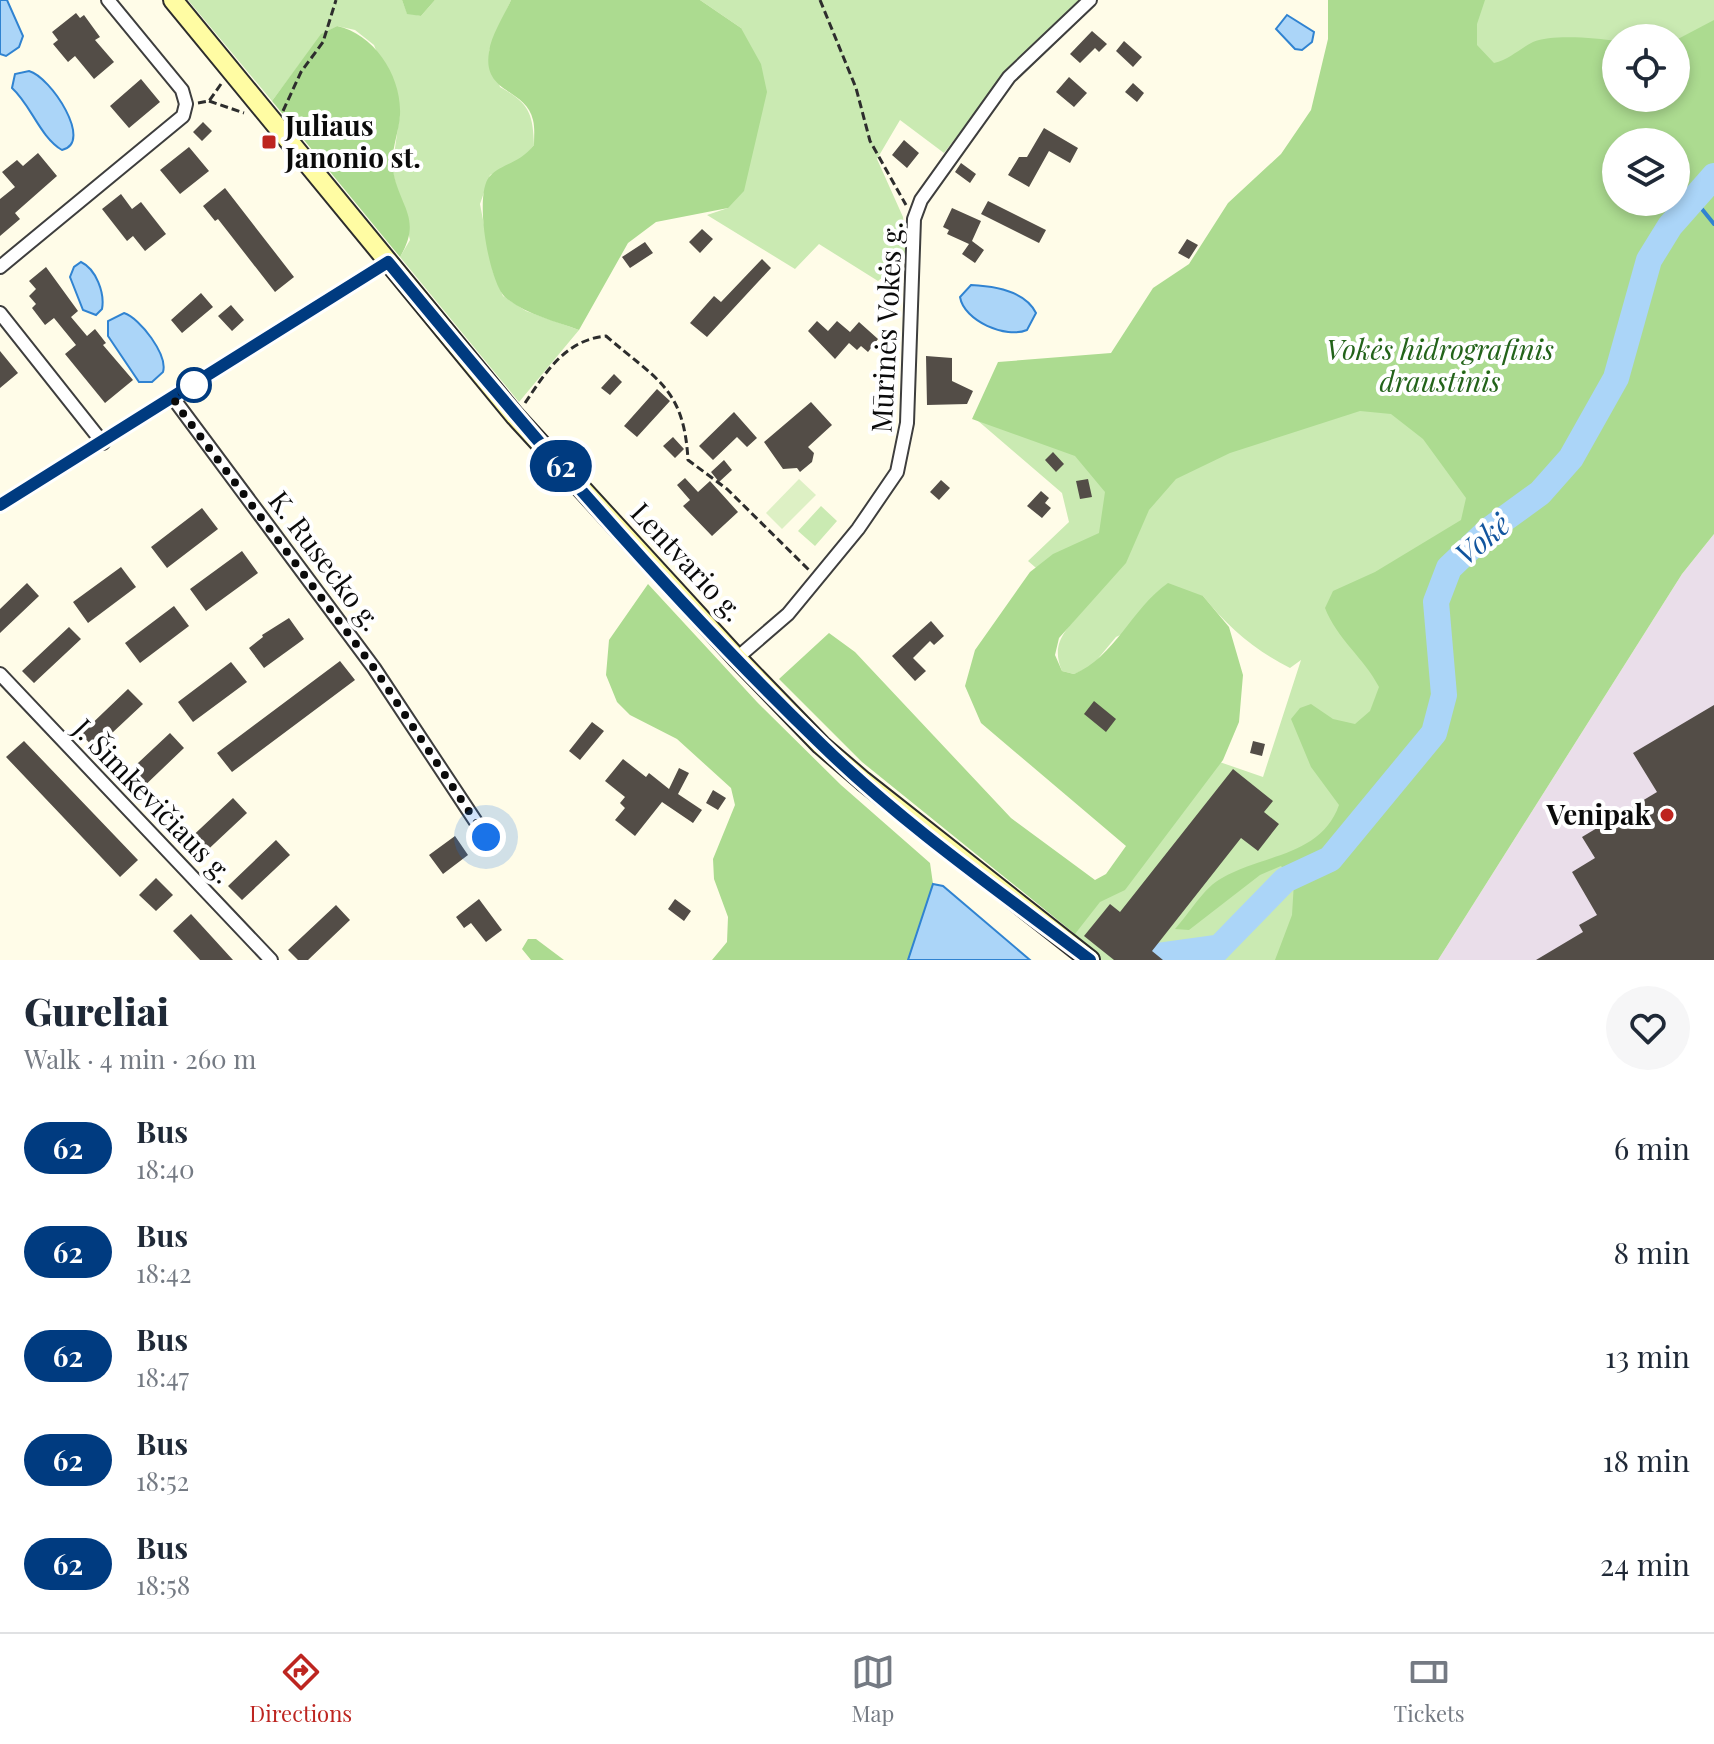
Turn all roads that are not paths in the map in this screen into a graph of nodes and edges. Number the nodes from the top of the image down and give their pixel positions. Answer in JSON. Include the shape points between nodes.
{"nodes":[{"id":1,"x":108,"y":0,"type":"edge"},
{"id":2,"x":173,"y":0,"type":"edge"},
{"id":3,"x":1090,"y":0,"type":"edge"},
{"id":4,"x":388,"y":262,"type":"junction"},
{"id":5,"x":0,"y":267,"type":"edge"},
{"id":6,"x":0,"y":313,"type":"edge"},
{"id":7,"x":173,"y":398,"type":"junction"},
{"id":8,"x":103,"y":443,"type":"junction"},
{"id":9,"x":0,"y":505,"type":"edge"},
{"id":10,"x":737,"y":658,"type":"junction"},
{"id":11,"x":0,"y":674,"type":"edge"},
{"id":12,"x":486,"y":837,"type":"dead end"},
{"id":13,"x":271,"y":960,"type":"edge"},
{"id":14,"x":1090,"y":960,"type":"edge"}],
"edges":[{"from":1,"to":5,"type":"street","via":[[182,90],[183,116]]},
{"from":2,"to":4,"type":"main road","name":"Lentvario g."},
{"from":3,"to":10,"type":"street","name":"Mūrinės Vokės g.","via":[[1009,77],[930,186],[914,219],[904,451],[889,487],[788,614]]},
{"from":4,"to":7,"type":"street"},
{"from":4,"to":10,"type":"main road","name":"Lentvario g.","via":[[515,416]]},
{"from":6,"to":8,"type":"street"},
{"from":7,"to":8,"type":"street"},
{"from":7,"to":12,"type":"street","name":"K. Rusecko g.","via":[[374,668]]},
{"from":8,"to":9,"type":"street"},
{"from":10,"to":14,"type":"main road","name":"Lentvario g.","via":[[863,781]]},
{"from":11,"to":13,"type":"street","name":"J. Šimkevičiaus g."}]}
